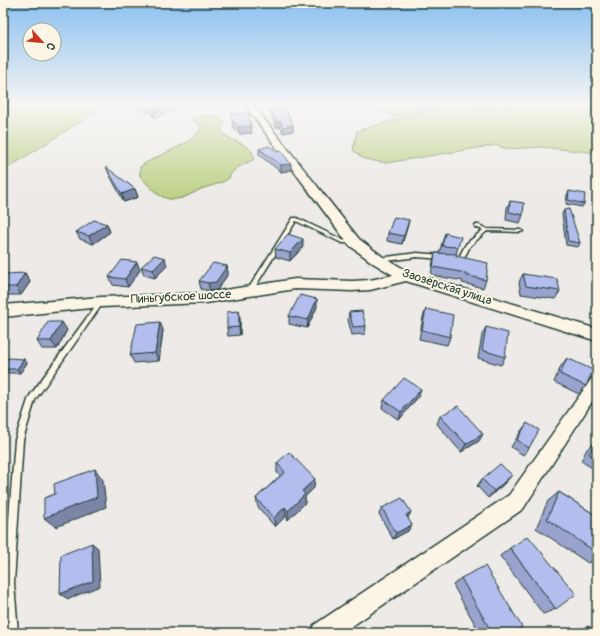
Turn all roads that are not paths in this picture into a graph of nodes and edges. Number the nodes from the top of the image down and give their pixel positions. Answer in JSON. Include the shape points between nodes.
{"nodes":[{"id":1,"x":272,"y":135,"type":"edge"},
{"id":2,"x":477,"y":226,"type":"dead end"},
{"id":3,"x":486,"y":230,"type":"junction"},
{"id":4,"x":521,"y":231,"type":"dead end"},
{"id":5,"x":354,"y":242,"type":"junction"},
{"id":6,"x":378,"y":260,"type":"junction"},
{"id":7,"x":406,"y":276,"type":"junction"},
{"id":8,"x":250,"y":291,"type":"junction"},
{"id":9,"x":101,"y":302,"type":"junction"},
{"id":10,"x":3,"y":311,"type":"edge"},
{"id":11,"x":597,"y":335,"type":"edge"},
{"id":12,"x":597,"y":382,"type":"edge"},
{"id":13,"x":12,"y":633,"type":"edge"},
{"id":14,"x":322,"y":633,"type":"edge"}],
"edges":[{"from":1,"to":5,"type":"street","name":"Заозёрская улица"},
{"from":2,"to":3,"type":"lane"},
{"from":3,"to":4,"type":"lane"},
{"from":3,"to":6,"type":"lane","via":[[468,246],[461,259],[417,255]]},
{"from":5,"to":6,"type":"street","name":"Заозёрская улица"},
{"from":5,"to":8,"type":"lane","via":[[344,242],[295,219]]},
{"from":6,"to":7,"type":"street","name":"Заозёрская улица"},
{"from":7,"to":8,"type":"street","name":"Пиньгубское шоссе","via":[[370,285],[295,284]]},
{"from":7,"to":11,"type":"street","name":"Заозёрская улица"},
{"from":8,"to":9,"type":"street","name":"Пиньгубское шоссе","via":[[206,298]]},
{"from":9,"to":10,"type":"street","name":"Пиньгубское шоссе"},
{"from":9,"to":13,"type":"lane","via":[[32,398],[19,440],[9,583]]},
{"from":12,"to":14,"type":"street","via":[[516,502]]}]}
